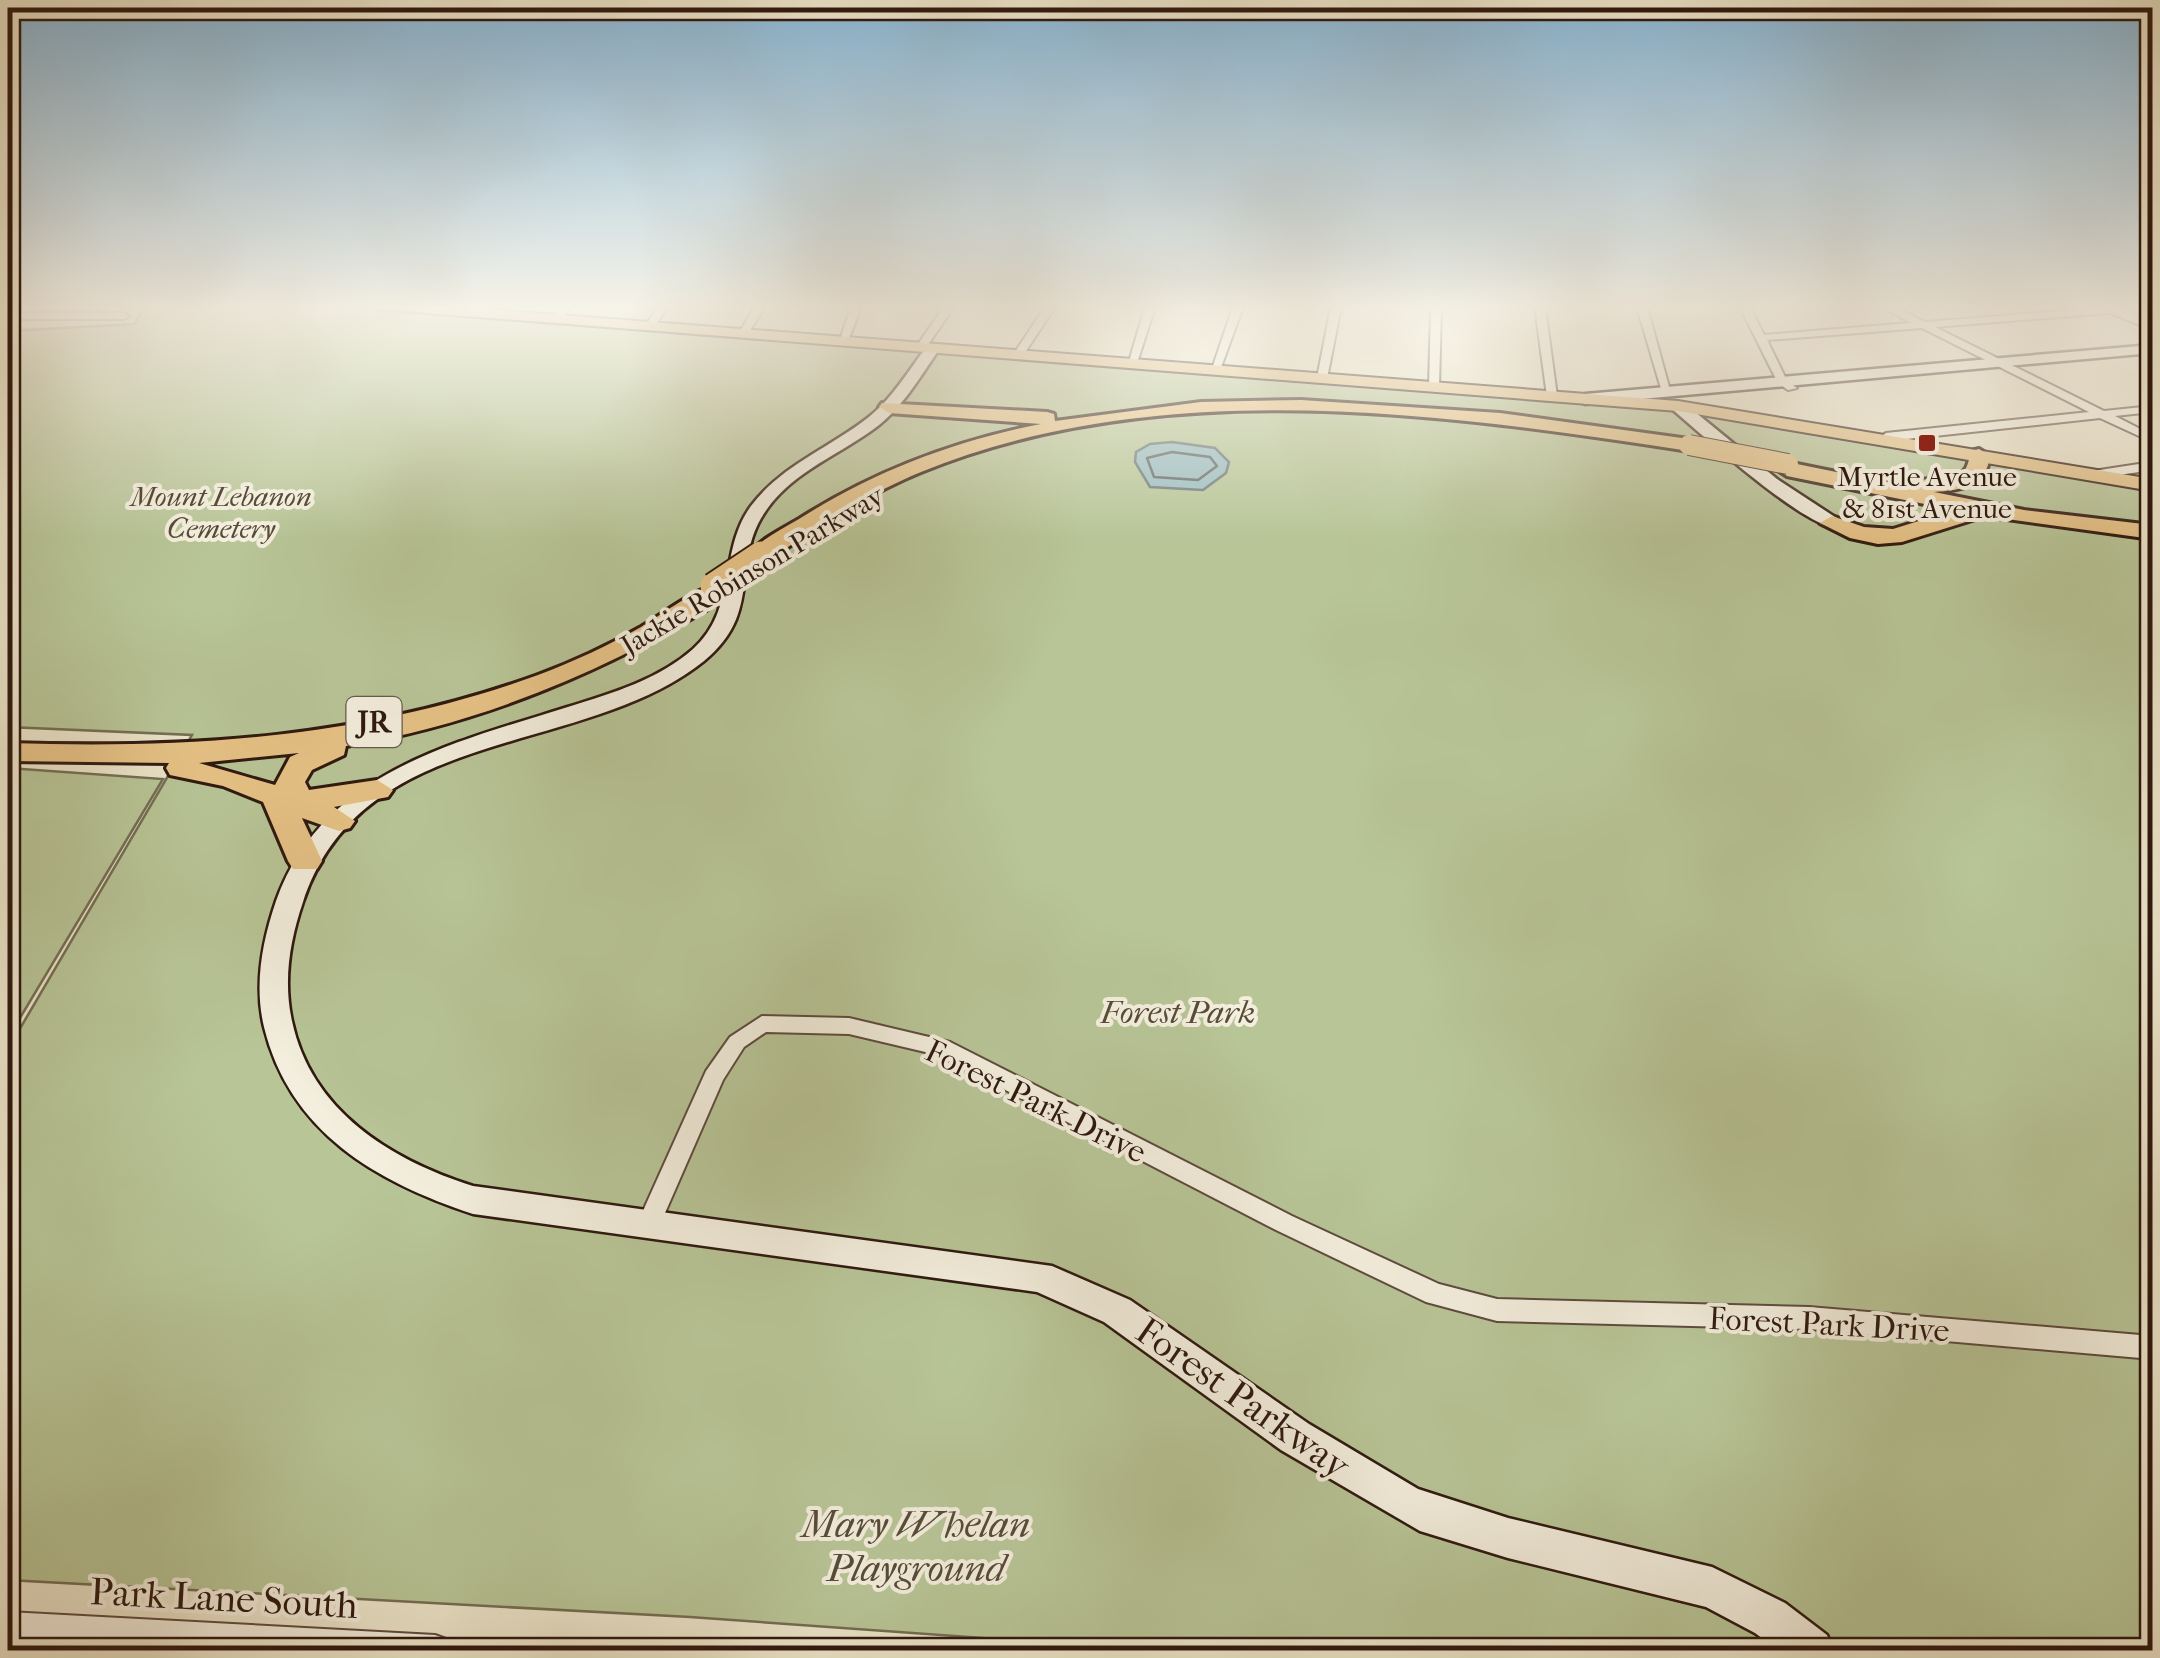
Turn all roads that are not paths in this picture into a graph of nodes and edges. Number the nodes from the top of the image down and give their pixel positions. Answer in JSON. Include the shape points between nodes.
{"nodes":[{"id":1,"x":904,"y":384,"type":"edge"},
{"id":2,"x":1401,"y":384,"type":"edge"},
{"id":3,"x":1550,"y":384,"type":"edge"},
{"id":4,"x":1672,"y":384,"type":"edge"},
{"id":5,"x":1801,"y":384,"type":"edge"},
{"id":6,"x":1810,"y":384,"type":"edge"},
{"id":7,"x":2043,"y":384,"type":"edge"},
{"id":8,"x":1787,"y":386,"type":"junction"},
{"id":9,"x":1434,"y":387,"type":"joint"},
{"id":10,"x":1552,"y":396,"type":"junction"},
{"id":11,"x":1676,"y":396,"type":"junction"},
{"id":12,"x":1586,"y":399,"type":"junction"},
{"id":13,"x":1635,"y":403,"type":"junction"},
{"id":14,"x":891,"y":404,"type":"junction"},
{"id":15,"x":2152,"y":409,"type":"edge"},
{"id":16,"x":1725,"y":414,"type":"junction"},
{"id":17,"x":2102,"y":414,"type":"junction"},
{"id":18,"x":1141,"y":415,"type":"junction"},
{"id":19,"x":2152,"y":439,"type":"edge"},
{"id":20,"x":1692,"y":440,"type":"junction"},
{"id":21,"x":1883,"y":440,"type":"junction"},
{"id":22,"x":1978,"y":456,"type":"junction"},
{"id":23,"x":922,"y":464,"type":"junction"},
{"id":24,"x":2152,"y":466,"type":"edge"},
{"id":25,"x":1794,"y":468,"type":"junction"},
{"id":26,"x":1838,"y":474,"type":"junction"},
{"id":27,"x":2094,"y":475,"type":"junction"},
{"id":28,"x":2152,"y":485,"type":"edge"},
{"id":29,"x":1832,"y":524,"type":"junction"},
{"id":30,"x":2072,"y":524,"type":"junction"},
{"id":31,"x":2152,"y":529,"type":"edge"},
{"id":32,"x":762,"y":558,"type":"junction"},
{"id":33,"x":717,"y":588,"type":"junction"},
{"id":34,"x":426,"y":720,"type":"junction"},
{"id":35,"x":8,"y":740,"type":"edge"},
{"id":36,"x":8,"y":752,"type":"edge"},
{"id":37,"x":67,"y":756,"type":"junction"},
{"id":38,"x":377,"y":790,"type":"junction"},
{"id":39,"x":293,"y":800,"type":"junction"},
{"id":40,"x":344,"y":816,"type":"junction"},
{"id":41,"x":305,"y":861,"type":"junction"},
{"id":42,"x":650,"y":1222,"type":"junction"},
{"id":43,"x":2152,"y":1348,"type":"edge"},
{"id":44,"x":8,"y":1626,"type":"edge"},
{"id":45,"x":267,"y":1646,"type":"edge"},
{"id":46,"x":435,"y":1650,"type":"edge"},
{"id":47,"x":1812,"y":1650,"type":"edge"}],
"edges":[{"from":1,"to":14,"type":"street"},
{"from":2,"to":9,"type":"main road"},
{"from":3,"to":10,"type":"street"},
{"from":4,"to":11,"type":"street"},
{"from":5,"to":8,"type":"street"},
{"from":6,"to":8,"type":"street"},
{"from":7,"to":17,"type":"street"},
{"from":8,"to":11,"type":"street"},
{"from":9,"to":10,"type":"main road"},
{"from":10,"to":12,"type":"main road"},
{"from":11,"to":12,"type":"street"},
{"from":11,"to":13,"type":"main road"},
{"from":11,"to":16,"type":"main road"},
{"from":11,"to":20,"type":"street"},
{"from":12,"to":13,"type":"main road"},
{"from":13,"to":20,"type":"main road"},
{"from":14,"to":18,"type":"highway","via":[[1050,418]]},
{"from":14,"to":23,"type":"highway","via":[[1004,426],[995,436]]},
{"from":14,"to":38,"type":"street","via":[[794,470],[760,506],[740,543],[732,617],[700,654],[617,699],[444,754]]},
{"from":15,"to":17,"type":"street"},
{"from":16,"to":20,"type":"main road"},
{"from":16,"to":21,"type":"main road"},
{"from":17,"to":19,"type":"street"},
{"from":17,"to":21,"type":"street"},
{"from":18,"to":20,"type":"highway","name":"Jackie Robinson Parkway","number":"JR","via":[[1395,412]]},
{"from":18,"to":23,"type":"highway","name":"Jackie Robinson Parkway","number":"JR","via":[[1032,432]]},
{"from":20,"to":25,"type":"highway","name":"Jackie Robinson Parkway","number":"JR","bridge":true},
{"from":20,"to":29,"type":"street"},
{"from":20,"to":32,"type":"highway","name":"Jackie Robinson Parkway","number":"JR","via":[[1381,416],[1240,415],[1098,426],[1006,444],[924,470]]},
{"from":21,"to":22,"type":"main road"},
{"from":22,"to":26,"type":"highway","via":[[1974,476],[1954,484],[1906,485]]},
{"from":22,"to":27,"type":"main road"},
{"from":23,"to":32,"type":"highway","name":"Jackie Robinson Parkway","number":"JR","via":[[841,502]]},
{"from":24,"to":27,"type":"street"},
{"from":25,"to":26,"type":"highway","name":"Jackie Robinson Parkway","number":"JR"},
{"from":25,"to":29,"type":"highway","via":[[1890,499],[1912,519],[1890,531]]},
{"from":25,"to":30,"type":"highway","name":"Jackie Robinson Parkway","number":"JR"},
{"from":26,"to":31,"type":"highway","name":"Jackie Robinson Parkway","number":"JR"},
{"from":27,"to":28,"type":"main road"},
{"from":29,"to":30,"type":"highway","via":[[1879,540],[1954,516]]},
{"from":30,"to":31,"type":"highway","name":"Jackie Robinson Parkway","number":"JR"},
{"from":32,"to":33,"type":"highway","name":"Jackie Robinson Parkway","number":"JR"},
{"from":33,"to":34,"type":"highway","name":"Jackie Robinson Parkway","number":"JR","via":[[601,660]]},
{"from":33,"to":35,"type":"highway","name":"Jackie Robinson Parkway","number":"JR","via":[[562,667],[391,719],[194,746]]},
{"from":34,"to":37,"type":"highway","name":"Jackie Robinson Parkway","number":"JR","via":[[244,752]]},
{"from":34,"to":39,"type":"highway","via":[[301,764],[290,776]]},
{"from":36,"to":37,"type":"highway","name":"Jackie Robinson Parkway","number":"JR"},
{"from":37,"to":39,"type":"highway","via":[[208,772]]},
{"from":38,"to":39,"type":"highway"},
{"from":38,"to":40,"type":"street"},
{"from":39,"to":40,"type":"highway"},
{"from":39,"to":41,"type":"highway"},
{"from":40,"to":41,"type":"street"},
{"from":41,"to":42,"type":"street","via":[[283,917],[272,992],[290,1065],[327,1120],[360,1150],[427,1186],[507,1207]]},
{"from":42,"to":43,"type":"street","name":"Forest Park Drive","via":[[714,1078],[737,1042],[762,1024],[849,1026],[943,1048],[1284,1223],[1435,1294],[1496,1310],[1809,1318]]},
{"from":42,"to":47,"type":"street","name":"Forest Parkway","via":[[1040,1277],[1117,1310],[1295,1438],[1404,1503],[1508,1538],[1712,1588],[1770,1618]]},
{"from":44,"to":45,"type":"street","name":"Park Lane South"},
{"from":45,"to":46,"type":"street","name":"Park Lane South"}]}
